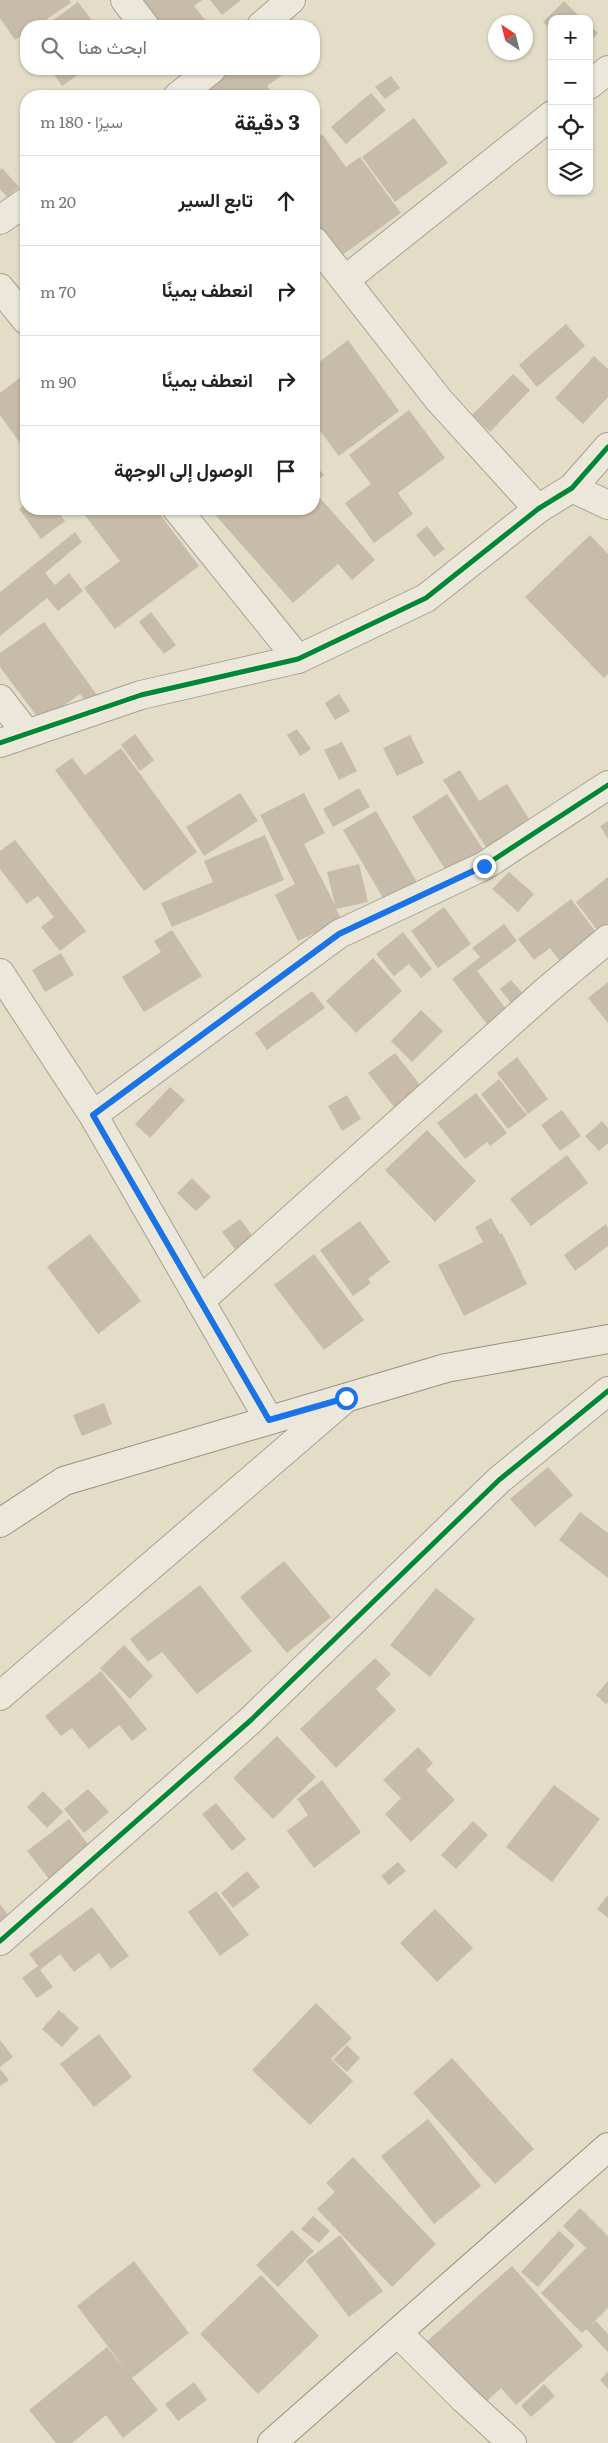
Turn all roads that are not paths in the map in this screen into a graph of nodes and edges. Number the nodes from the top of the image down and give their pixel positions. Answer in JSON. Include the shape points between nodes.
{"nodes":[{"id":1,"x":125,"y":0,"type":"edge"},
{"id":2,"x":291,"y":0,"type":"edge"},
{"id":3,"x":140,"y":20,"type":"edge"},
{"id":4,"x":268,"y":20,"type":"edge"},
{"id":5,"x":608,"y":70,"type":"edge"},
{"id":6,"x":593,"y":82,"type":"edge"},
{"id":7,"x":548,"y":118,"type":"edge"},
{"id":8,"x":20,"y":206,"type":"edge"},
{"id":9,"x":0,"y":220,"type":"edge"},
{"id":10,"x":320,"y":249,"type":"edge"},
{"id":11,"x":345,"y":280,"type":"junction"},
{"id":12,"x":0,"y":288,"type":"edge"},
{"id":13,"x":20,"y":313,"type":"edge"},
{"id":14,"x":608,"y":447,"type":"edge"},
{"id":15,"x":572,"y":488,"type":"junction"},
{"id":16,"x":608,"y":505,"type":"edge"},
{"id":17,"x":538,"y":510,"type":"junction"},
{"id":18,"x":183,"y":515,"type":"edge"},
{"id":19,"x":298,"y":659,"type":"junction"},
{"id":20,"x":0,"y":699,"type":"edge"},
{"id":21,"x":28,"y":734,"type":"junction"},
{"id":22,"x":0,"y":743,"type":"edge"},
{"id":23,"x":608,"y":785,"type":"edge"},
{"id":24,"x":608,"y":939,"type":"edge"},
{"id":25,"x":0,"y":973,"type":"edge"},
{"id":26,"x":93,"y":1115,"type":"junction"},
{"id":27,"x":200,"y":1301,"type":"junction"},
{"id":28,"x":608,"y":1339,"type":"edge"},
{"id":29,"x":608,"y":1391,"type":"edge"},
{"id":30,"x":346,"y":1398,"type":"junction"},
{"id":31,"x":269,"y":1420,"type":"junction"},
{"id":32,"x":0,"y":1523,"type":"edge"},
{"id":33,"x":0,"y":1696,"type":"edge"},
{"id":34,"x":0,"y":1941,"type":"edge"},
{"id":35,"x":608,"y":2147,"type":"edge"},
{"id":36,"x":398,"y":2333,"type":"junction"},
{"id":37,"x":272,"y":2443,"type":"edge"},
{"id":38,"x":512,"y":2443,"type":"edge"}],
"edges":[{"from":1,"to":3,"type":"street"},
{"from":2,"to":4,"type":"street"},
{"from":5,"to":6,"type":"street"},
{"from":7,"to":11,"type":"street"},
{"from":8,"to":9,"type":"street"},
{"from":10,"to":11,"type":"street"},
{"from":11,"to":17,"type":"street","via":[[438,399]]},
{"from":12,"to":13,"type":"street"},
{"from":14,"to":15,"type":"street"},
{"from":15,"to":16,"type":"street"},
{"from":15,"to":17,"type":"street"},
{"from":17,"to":19,"type":"street","via":[[426,598]]},
{"from":18,"to":19,"type":"street"},
{"from":19,"to":21,"type":"street","via":[[141,695]]},
{"from":20,"to":21,"type":"street"},
{"from":21,"to":22,"type":"street"},
{"from":23,"to":26,"type":"street","via":[[484,866],[339,934]]},
{"from":24,"to":27,"type":"street"},
{"from":25,"to":26,"type":"street"},
{"from":26,"to":27,"type":"street"},
{"from":27,"to":31,"type":"street"},
{"from":28,"to":30,"type":"street","via":[[446,1368]]},
{"from":29,"to":34,"type":"street","via":[[499,1480],[251,1720]]},
{"from":30,"to":31,"type":"street"},
{"from":30,"to":33,"type":"street"},
{"from":31,"to":32,"type":"street","via":[[64,1481]]},
{"from":35,"to":36,"type":"street"},
{"from":36,"to":37,"type":"street"},
{"from":36,"to":38,"type":"street"}]}
